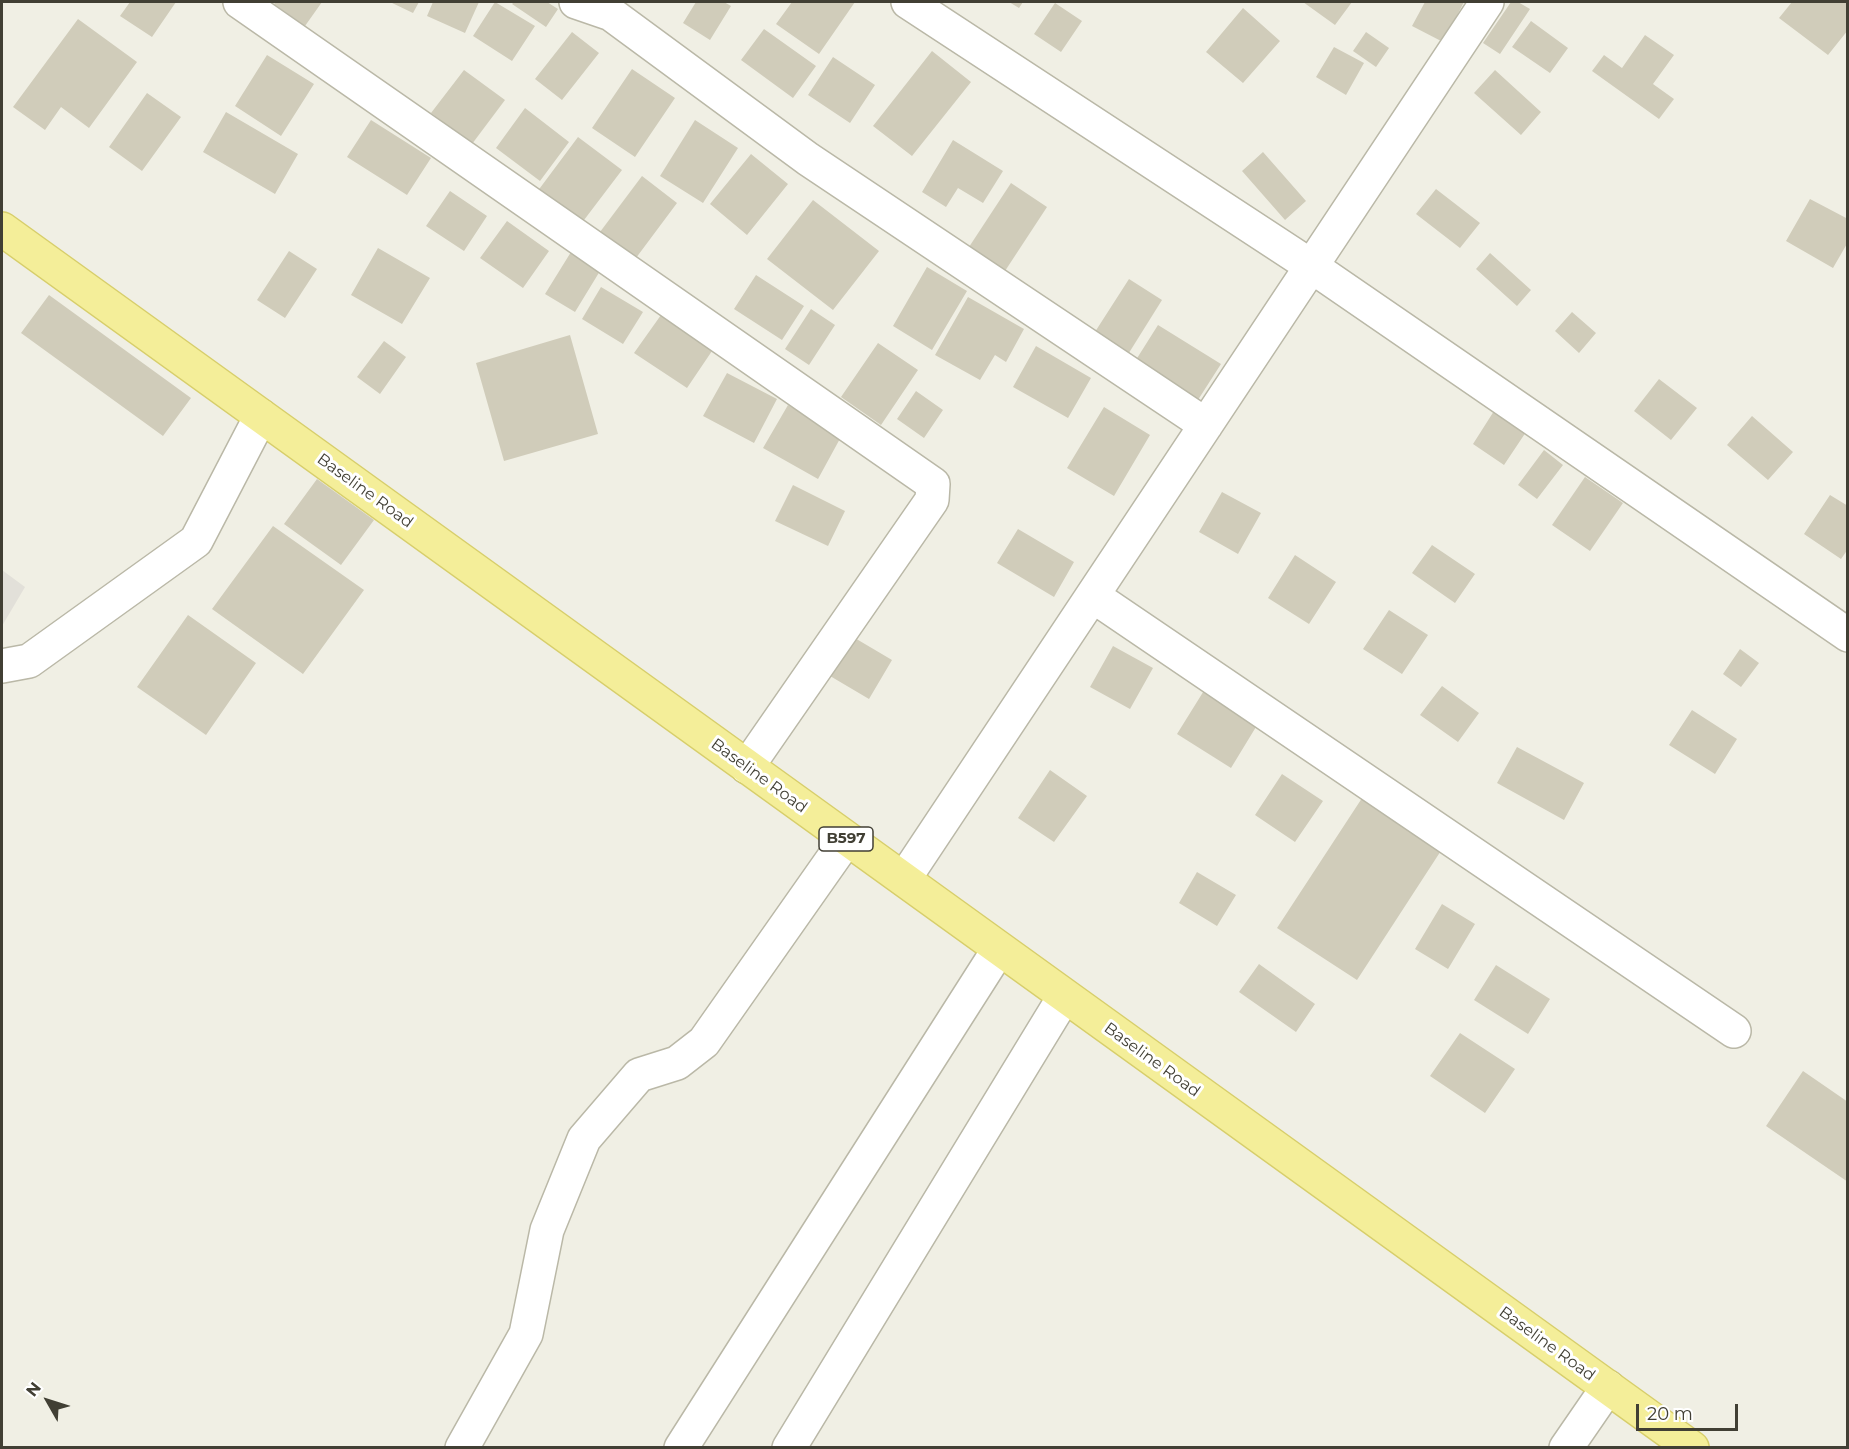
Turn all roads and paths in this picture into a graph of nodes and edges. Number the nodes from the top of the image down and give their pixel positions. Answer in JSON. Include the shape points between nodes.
{"nodes":[{"id":1,"x":240,"y":2,"type":"edge"},
{"id":2,"x":576,"y":2,"type":"edge"},
{"id":3,"x":908,"y":2,"type":"edge"},
{"id":4,"x":1487,"y":2,"type":"edge"},
{"id":5,"x":2,"y":229,"type":"edge"},
{"id":6,"x":1311,"y":266,"type":"junction"},
{"id":7,"x":261,"y":416,"type":"junction"},
{"id":8,"x":1206,"y":425,"type":"junction"},
{"id":9,"x":1093,"y":596,"type":"junction"},
{"id":10,"x":1848,"y":636,"type":"edge"},
{"id":11,"x":2,"y":666,"type":"edge"},
{"id":12,"x":747,"y":767,"type":"junction"},
{"id":13,"x":846,"y":840,"type":"junction"},
{"id":14,"x":904,"y":879,"type":"junction"},
{"id":15,"x":999,"y":949,"type":"junction"},
{"id":16,"x":1064,"y":997,"type":"junction"},
{"id":17,"x":1734,"y":1031,"type":"dead end"},
{"id":18,"x":1608,"y":1387,"type":"junction"},
{"id":19,"x":462,"y":1448,"type":"edge"},
{"id":20,"x":681,"y":1448,"type":"edge"},
{"id":21,"x":789,"y":1448,"type":"edge"},
{"id":22,"x":1566,"y":1448,"type":"edge"},
{"id":23,"x":1692,"y":1448,"type":"edge"}],
"edges":[{"from":1,"to":12,"type":"street","via":[[933,484],[932,500]]},
{"from":2,"to":8,"type":"street","via":[[611,14],[808,159]]},
{"from":3,"to":6,"type":"street"},
{"from":4,"to":6,"type":"street"},
{"from":5,"to":7,"type":"main road","name":"Baseline Road","number":"B597"},
{"from":6,"to":8,"type":"street"},
{"from":6,"to":10,"type":"street"},
{"from":7,"to":11,"type":"street","via":[[196,541],[29,662]]},
{"from":7,"to":12,"type":"main road","name":"Baseline Road","number":"B597"},
{"from":8,"to":9,"type":"street"},
{"from":9,"to":14,"type":"street"},
{"from":9,"to":17,"type":"street"},
{"from":12,"to":13,"type":"main road","name":"Baseline Road","number":"B597"},
{"from":13,"to":14,"type":"main road","name":"Baseline Road","number":"B597"},
{"from":13,"to":19,"type":"street","via":[[704,1042],[677,1063],[639,1075],[584,1139],[547,1230],[526,1334]]},
{"from":14,"to":15,"type":"main road","name":"Baseline Road","number":"B597"},
{"from":15,"to":16,"type":"main road","name":"Baseline Road","number":"B597"},
{"from":15,"to":20,"type":"street"},
{"from":16,"to":18,"type":"main road","name":"Baseline Road","number":"B597"},
{"from":16,"to":21,"type":"street"},
{"from":18,"to":22,"type":"street"},
{"from":18,"to":23,"type":"main road","name":"Baseline Road","number":"B597"}]}
